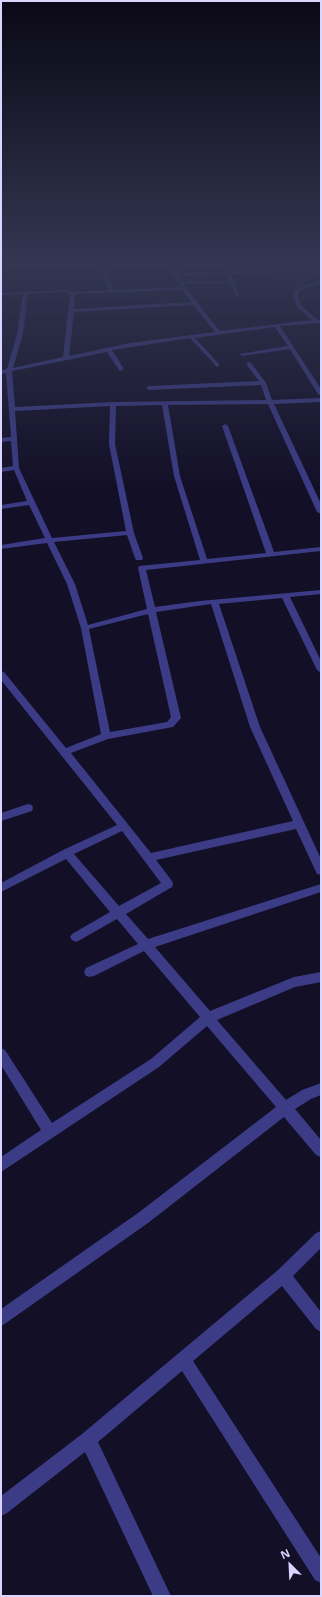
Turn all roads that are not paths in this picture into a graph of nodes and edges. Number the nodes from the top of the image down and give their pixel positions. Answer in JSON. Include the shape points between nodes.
{"nodes":[{"id":1,"x":18,"y":342,"type":"edge"},
{"id":2,"x":68,"y":342,"type":"edge"},
{"id":3,"x":154,"y":342,"type":"edge"},
{"id":4,"x":196,"y":342,"type":"edge"},
{"id":5,"x":288,"y":342,"type":"edge"},
{"id":6,"x":292,"y":347,"type":"junction"},
{"id":7,"x":108,"y":350,"type":"junction"},
{"id":8,"x":242,"y":354,"type":"dead end"},
{"id":9,"x":66,"y":359,"type":"junction"},
{"id":10,"x":249,"y":364,"type":"dead end"},
{"id":11,"x":217,"y":365,"type":"dead end"},
{"id":12,"x":121,"y":369,"type":"dead end"},
{"id":13,"x":9,"y":371,"type":"junction"},
{"id":14,"x":1,"y":372,"type":"edge"},
{"id":15,"x":263,"y":382,"type":"junction"},
{"id":16,"x":149,"y":388,"type":"dead end"},
{"id":17,"x":321,"y":394,"type":"edge"},
{"id":18,"x":321,"y":400,"type":"edge"},
{"id":19,"x":270,"y":402,"type":"junction"},
{"id":20,"x":165,"y":403,"type":"junction"},
{"id":21,"x":113,"y":404,"type":"junction"},
{"id":22,"x":10,"y":413,"type":"junction"},
{"id":23,"x":225,"y":426,"type":"dead end"},
{"id":24,"x":14,"y":438,"type":"junction"},
{"id":25,"x":1,"y":440,"type":"edge"},
{"id":26,"x":16,"y":468,"type":"junction"},
{"id":27,"x":1,"y":470,"type":"edge"},
{"id":28,"x":31,"y":503,"type":"junction"},
{"id":29,"x":1,"y":507,"type":"edge"},
{"id":30,"x":321,"y":512,"type":"edge"},
{"id":31,"x":130,"y":533,"type":"junction"},
{"id":32,"x":49,"y":540,"type":"junction"},
{"id":33,"x":1,"y":547,"type":"edge"},
{"id":34,"x":321,"y":549,"type":"edge"},
{"id":35,"x":271,"y":555,"type":"junction"},
{"id":36,"x":139,"y":558,"type":"dead end"},
{"id":37,"x":204,"y":561,"type":"junction"},
{"id":38,"x":321,"y":592,"type":"edge"},
{"id":39,"x":285,"y":595,"type":"junction"},
{"id":40,"x":214,"y":602,"type":"junction"},
{"id":41,"x":153,"y":610,"type":"junction"},
{"id":42,"x":85,"y":628,"type":"junction"},
{"id":43,"x":321,"y":670,"type":"edge"},
{"id":44,"x":1,"y":674,"type":"edge"},
{"id":45,"x":106,"y":736,"type":"junction"},
{"id":46,"x":65,"y":752,"type":"junction"},
{"id":47,"x":28,"y":808,"type":"dead end"},
{"id":48,"x":1,"y":818,"type":"edge"},
{"id":49,"x":299,"y":824,"type":"junction"},
{"id":50,"x":124,"y":826,"type":"junction"},
{"id":51,"x":68,"y":853,"type":"junction"},
{"id":52,"x":148,"y":858,"type":"junction"},
{"id":53,"x":321,"y":871,"type":"edge"},
{"id":54,"x":1,"y":888,"type":"edge"},
{"id":55,"x":321,"y":888,"type":"edge"},
{"id":56,"x":118,"y":912,"type":"junction"},
{"id":57,"x":76,"y":937,"type":"dead end"},
{"id":58,"x":146,"y":945,"type":"junction"},
{"id":59,"x":90,"y":972,"type":"dead end"},
{"id":60,"x":321,"y":977,"type":"edge"},
{"id":61,"x":208,"y":1018,"type":"junction"},
{"id":62,"x":1,"y":1054,"type":"edge"},
{"id":63,"x":321,"y":1089,"type":"edge"},
{"id":64,"x":285,"y":1108,"type":"junction"},
{"id":65,"x":50,"y":1132,"type":"junction"},
{"id":66,"x":321,"y":1150,"type":"edge"},
{"id":67,"x":1,"y":1165,"type":"edge"},
{"id":68,"x":321,"y":1238,"type":"edge"},
{"id":69,"x":283,"y":1275,"type":"junction"},
{"id":70,"x":1,"y":1318,"type":"edge"},
{"id":71,"x":321,"y":1324,"type":"edge"},
{"id":72,"x":183,"y":1358,"type":"junction"},
{"id":73,"x":88,"y":1440,"type":"junction"},
{"id":74,"x":1,"y":1507,"type":"edge"},
{"id":75,"x":321,"y":1574,"type":"edge"},
{"id":76,"x":162,"y":1596,"type":"edge"}],
"edges":[{"from":1,"to":13,"type":"street"},
{"from":2,"to":9,"type":"street"},
{"from":3,"to":7,"type":"street"},
{"from":4,"to":11,"type":"street"},
{"from":5,"to":6,"type":"street"},
{"from":6,"to":8,"type":"street"},
{"from":6,"to":17,"type":"street"},
{"from":7,"to":9,"type":"street"},
{"from":7,"to":12,"type":"street"},
{"from":9,"to":13,"type":"street"},
{"from":10,"to":15,"type":"street"},
{"from":13,"to":14,"type":"street"},
{"from":13,"to":22,"type":"street"},
{"from":15,"to":16,"type":"street"},
{"from":15,"to":19,"type":"street"},
{"from":18,"to":19,"type":"street"},
{"from":19,"to":20,"type":"street"},
{"from":19,"to":30,"type":"street"},
{"from":20,"to":21,"type":"street"},
{"from":20,"to":37,"type":"street","via":[[177,476]]},
{"from":21,"to":22,"type":"street"},
{"from":21,"to":31,"type":"street","via":[[112,444]]},
{"from":22,"to":24,"type":"street"},
{"from":23,"to":35,"type":"street"},
{"from":24,"to":25,"type":"street"},
{"from":24,"to":26,"type":"street"},
{"from":26,"to":27,"type":"street"},
{"from":26,"to":28,"type":"street"},
{"from":28,"to":29,"type":"street"},
{"from":28,"to":32,"type":"street"},
{"from":31,"to":32,"type":"street"},
{"from":31,"to":36,"type":"street"},
{"from":32,"to":33,"type":"street"},
{"from":32,"to":42,"type":"street","via":[[71,584]]},
{"from":34,"to":35,"type":"street"},
{"from":35,"to":37,"type":"street"},
{"from":37,"to":41,"type":"street","via":[[142,568]]},
{"from":38,"to":39,"type":"street"},
{"from":39,"to":40,"type":"street"},
{"from":39,"to":43,"type":"street"},
{"from":40,"to":41,"type":"street"},
{"from":40,"to":49,"type":"street","via":[[255,727]]},
{"from":41,"to":42,"type":"street"},
{"from":41,"to":45,"type":"street","via":[[176,718],[170,725]]},
{"from":42,"to":45,"type":"street"},
{"from":44,"to":46,"type":"street"},
{"from":45,"to":46,"type":"street"},
{"from":46,"to":50,"type":"street"},
{"from":47,"to":48,"type":"street"},
{"from":49,"to":52,"type":"street"},
{"from":49,"to":53,"type":"street"},
{"from":50,"to":51,"type":"street"},
{"from":50,"to":52,"type":"street"},
{"from":51,"to":54,"type":"street"},
{"from":51,"to":56,"type":"street"},
{"from":52,"to":56,"type":"street","via":[[168,884]]},
{"from":55,"to":58,"type":"street"},
{"from":56,"to":57,"type":"street"},
{"from":56,"to":58,"type":"street"},
{"from":58,"to":59,"type":"street"},
{"from":58,"to":61,"type":"street"},
{"from":60,"to":61,"type":"street","via":[[294,982]]},
{"from":61,"to":64,"type":"street"},
{"from":61,"to":65,"type":"street","via":[[155,1063]]},
{"from":62,"to":65,"type":"street"},
{"from":63,"to":64,"type":"street","via":[[307,1094]]},
{"from":64,"to":66,"type":"street"},
{"from":64,"to":70,"type":"street","via":[[144,1218]]},
{"from":65,"to":67,"type":"street"},
{"from":68,"to":69,"type":"street"},
{"from":69,"to":71,"type":"street"},
{"from":69,"to":72,"type":"street"},
{"from":72,"to":73,"type":"street"},
{"from":72,"to":75,"type":"street"},
{"from":73,"to":74,"type":"street"},
{"from":73,"to":76,"type":"street"}]}
